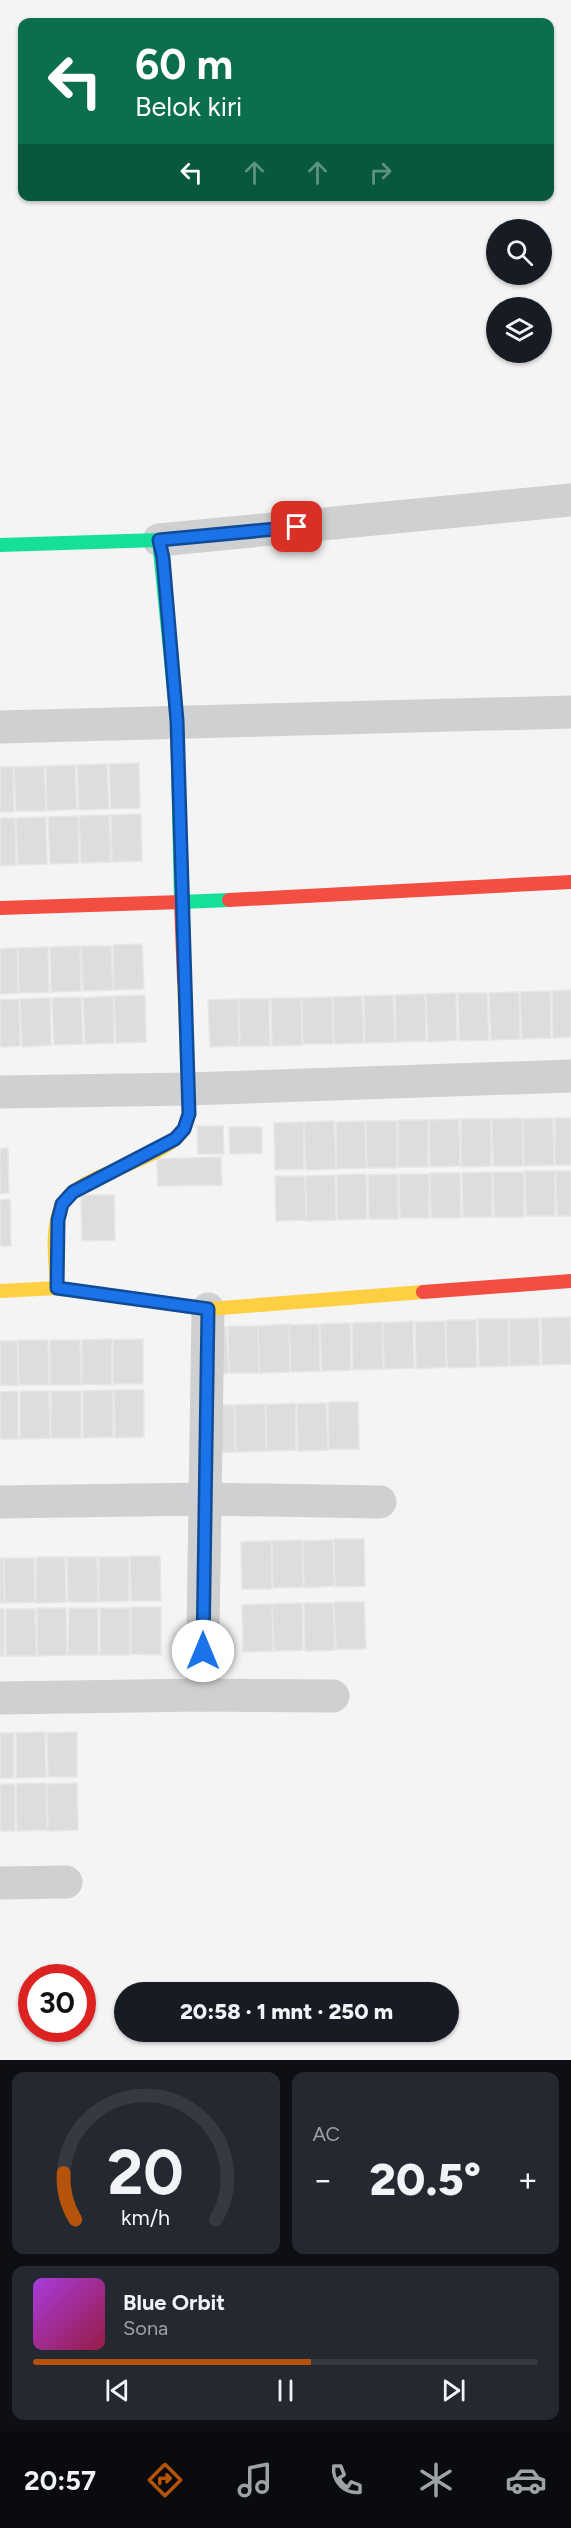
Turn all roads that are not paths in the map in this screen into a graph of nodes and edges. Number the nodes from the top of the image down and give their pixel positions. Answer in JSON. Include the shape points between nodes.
{"nodes":[{"id":1,"x":571,"y":500,"type":"edge"},
{"id":2,"x":159,"y":540,"type":"junction"},
{"id":3,"x":0,"y":545,"type":"edge"},
{"id":4,"x":571,"y":712,"type":"edge"},
{"id":5,"x":177,"y":721,"type":"junction"},
{"id":6,"x":0,"y":727,"type":"edge"},
{"id":7,"x":571,"y":882,"type":"edge"},
{"id":8,"x":181,"y":902,"type":"junction"},
{"id":9,"x":0,"y":908,"type":"edge"},
{"id":10,"x":571,"y":1076,"type":"edge"},
{"id":11,"x":188,"y":1089,"type":"junction"},
{"id":12,"x":0,"y":1092,"type":"edge"},
{"id":13,"x":571,"y":1281,"type":"edge"},
{"id":14,"x":57,"y":1288,"type":"junction"},
{"id":15,"x":0,"y":1291,"type":"edge"},
{"id":16,"x":208,"y":1309,"type":"junction"},
{"id":17,"x":204,"y":1499,"type":"junction"},
{"id":18,"x":0,"y":1502,"type":"edge"},
{"id":19,"x":380,"y":1502,"type":"dead end"},
{"id":20,"x":202,"y":1695,"type":"junction"},
{"id":21,"x":333,"y":1696,"type":"dead end"},
{"id":22,"x":0,"y":1698,"type":"edge"},
{"id":23,"x":66,"y":1882,"type":"dead end"},
{"id":24,"x":0,"y":1883,"type":"edge"}],
"edges":[{"from":1,"to":2,"type":"street"},
{"from":2,"to":3,"type":"street"},
{"from":2,"to":5,"type":"street"},
{"from":4,"to":5,"type":"street"},
{"from":5,"to":6,"type":"street"},
{"from":5,"to":8,"type":"street"},
{"from":7,"to":8,"type":"street"},
{"from":8,"to":9,"type":"street"},
{"from":8,"to":11,"type":"street"},
{"from":10,"to":11,"type":"street"},
{"from":11,"to":12,"type":"street"},
{"from":11,"to":14,"type":"street","via":[[189,1114],[175,1139],[85,1185],[62,1204],[58,1220]]},
{"from":13,"to":16,"type":"street"},
{"from":14,"to":15,"type":"street"},
{"from":14,"to":16,"type":"street"},
{"from":16,"to":17,"type":"street"},
{"from":17,"to":18,"type":"street"},
{"from":17,"to":19,"type":"street"},
{"from":17,"to":20,"type":"street"},
{"from":20,"to":21,"type":"street"},
{"from":20,"to":22,"type":"street"},
{"from":23,"to":24,"type":"street"}]}
